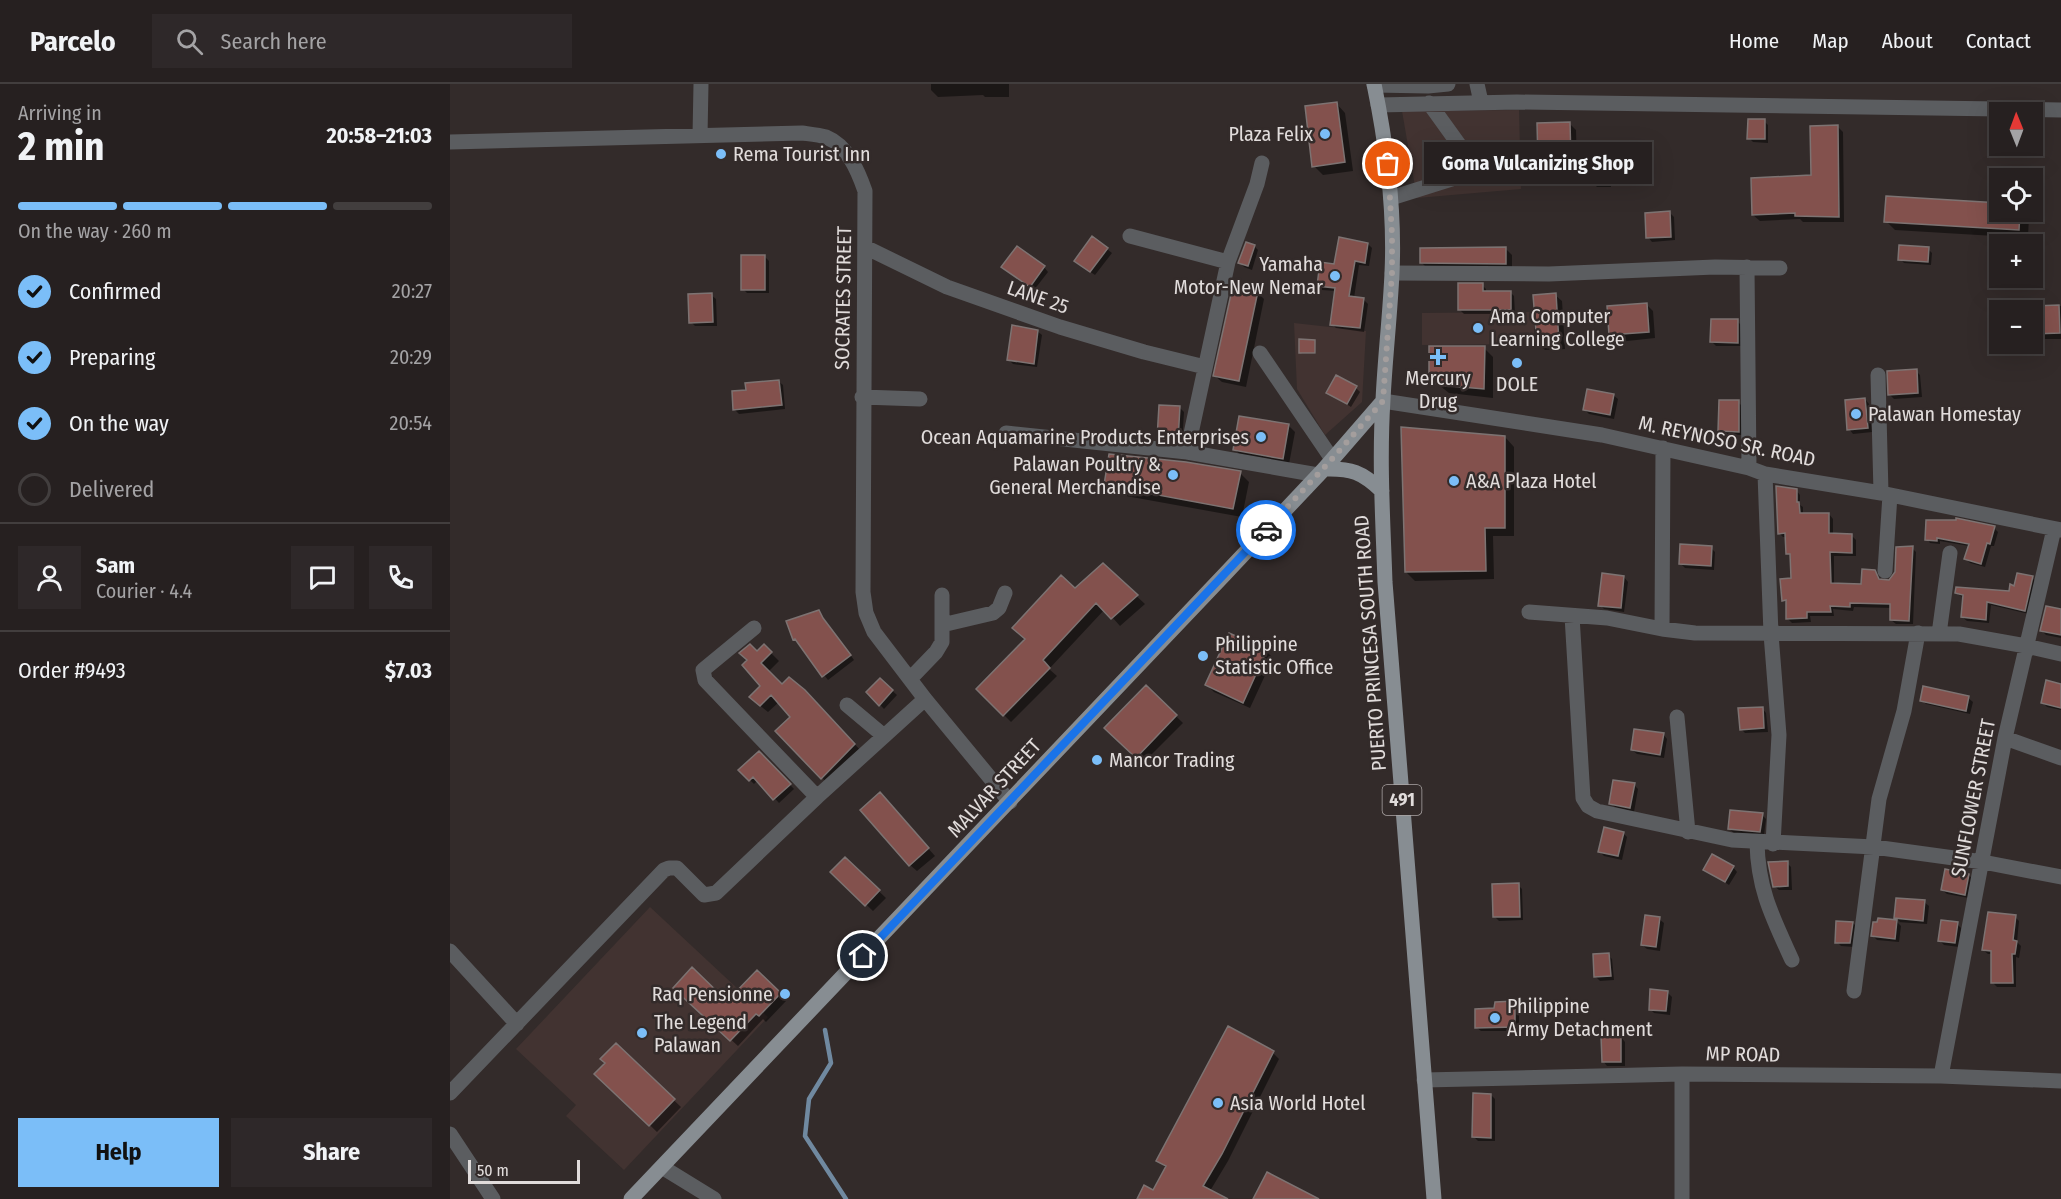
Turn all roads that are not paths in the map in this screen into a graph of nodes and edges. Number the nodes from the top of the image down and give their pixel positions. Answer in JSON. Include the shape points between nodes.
{"nodes":[{"id":1,"x":701,"y":84,"type":"edge"},
{"id":2,"x":1448,"y":84,"type":"edge"},
{"id":3,"x":1477,"y":84,"type":"edge"},
{"id":4,"x":1374,"y":85,"type":"edge"},
{"id":5,"x":1481,"y":102,"type":"junction"},
{"id":6,"x":1430,"y":104,"type":"junction"},
{"id":7,"x":1378,"y":105,"type":"junction"},
{"id":8,"x":2061,"y":110,"type":"edge"},
{"id":9,"x":700,"y":136,"type":"junction"},
{"id":10,"x":450,"y":142,"type":"edge"},
{"id":11,"x":1262,"y":163,"type":"dead end"},
{"id":12,"x":1391,"y":198,"type":"junction"},
{"id":13,"x":1130,"y":236,"type":"dead end"},
{"id":14,"x":865,"y":247,"type":"junction"},
{"id":15,"x":1228,"y":262,"type":"junction"},
{"id":16,"x":1747,"y":267,"type":"junction"},
{"id":17,"x":1780,"y":268,"type":"dead end"},
{"id":18,"x":1392,"y":273,"type":"junction"},
{"id":19,"x":1260,"y":353,"type":"dead end"},
{"id":20,"x":1205,"y":367,"type":"junction"},
{"id":21,"x":1878,"y":375,"type":"dead end"},
{"id":22,"x":862,"y":397,"type":"junction"},
{"id":23,"x":920,"y":399,"type":"dead end"},
{"id":24,"x":1383,"y":401,"type":"junction"},
{"id":25,"x":1006,"y":433,"type":"dead end"},
{"id":26,"x":1663,"y":448,"type":"junction"},
{"id":27,"x":1187,"y":452,"type":"junction"},
{"id":28,"x":1325,"y":468,"type":"junction"},
{"id":29,"x":1749,"y":468,"type":"junction"},
{"id":30,"x":1765,"y":474,"type":"junction"},
{"id":31,"x":1382,"y":491,"type":"junction"},
{"id":32,"x":1886,"y":494,"type":"junction"},
{"id":33,"x":2057,"y":529,"type":"edge"},
{"id":34,"x":1950,"y":553,"type":"dead end"},
{"id":35,"x":1885,"y":571,"type":"dead end"},
{"id":36,"x":1005,"y":593,"type":"dead end"},
{"id":37,"x":942,"y":595,"type":"dead end"},
{"id":38,"x":1528,"y":612,"type":"dead end"},
{"id":39,"x":1572,"y":616,"type":"junction"},
{"id":40,"x":942,"y":625,"type":"junction"},
{"id":41,"x":754,"y":628,"type":"dead end"},
{"id":42,"x":1662,"y":629,"type":"junction"},
{"id":43,"x":1918,"y":633,"type":"junction"},
{"id":44,"x":1771,"y":634,"type":"junction"},
{"id":45,"x":1939,"y":634,"type":"junction"},
{"id":46,"x":2026,"y":646,"type":"junction"},
{"id":47,"x":2061,"y":654,"type":"edge"},
{"id":48,"x":910,"y":679,"type":"junction"},
{"id":49,"x":925,"y":699,"type":"junction"},
{"id":50,"x":847,"y":705,"type":"dead end"},
{"id":51,"x":1677,"y":717,"type":"dead end"},
{"id":52,"x":884,"y":736,"type":"junction"},
{"id":53,"x":2005,"y":738,"type":"junction"},
{"id":54,"x":2061,"y":758,"type":"edge"},
{"id":55,"x":817,"y":797,"type":"junction"},
{"id":56,"x":1011,"y":802,"type":"junction"},
{"id":57,"x":1688,"y":832,"type":"junction"},
{"id":58,"x":1757,"y":843,"type":"junction"},
{"id":59,"x":1773,"y":843,"type":"junction"},
{"id":60,"x":1874,"y":848,"type":"junction"},
{"id":61,"x":1983,"y":862,"type":"junction"},
{"id":62,"x":2061,"y":877,"type":"edge"},
{"id":63,"x":450,"y":951,"type":"edge"},
{"id":64,"x":1792,"y":960,"type":"dead end"},
{"id":65,"x":1854,"y":991,"type":"dead end"},
{"id":66,"x":517,"y":1024,"type":"junction"},
{"id":67,"x":1682,"y":1074,"type":"junction"},
{"id":68,"x":1941,"y":1077,"type":"junction"},
{"id":69,"x":1424,"y":1080,"type":"junction"},
{"id":70,"x":2061,"y":1081,"type":"edge"},
{"id":71,"x":450,"y":1093,"type":"edge"},
{"id":72,"x":450,"y":1134,"type":"edge"},
{"id":73,"x":662,"y":1167,"type":"junction"},
{"id":74,"x":493,"y":1199,"type":"edge"},
{"id":75,"x":631,"y":1199,"type":"edge"},
{"id":76,"x":714,"y":1199,"type":"edge"},
{"id":77,"x":1434,"y":1199,"type":"edge"},
{"id":78,"x":1682,"y":1199,"type":"edge"}],
"edges":[{"from":1,"to":9,"type":"street"},
{"from":2,"to":4,"type":"street"},
{"from":3,"to":5,"type":"street"},
{"from":4,"to":7,"type":"main road","name":"PUERTO PRINCESA SOUTH ROAD","number":"491"},
{"from":5,"to":6,"type":"street"},
{"from":5,"to":8,"type":"street"},
{"from":6,"to":7,"type":"street"},
{"from":6,"to":12,"type":"street","via":[[1466,153],[1467,172]]},
{"from":7,"to":12,"type":"main road","name":"PUERTO PRINCESA SOUTH ROAD","number":"491"},
{"from":9,"to":10,"type":"street","name":"SOCRATES STREET"},
{"from":9,"to":14,"type":"street","name":"SOCRATES STREET","via":[[802,133],[827,138],[848,154],[865,191]]},
{"from":11,"to":15,"type":"street"},
{"from":12,"to":18,"type":"main road","name":"PUERTO PRINCESA SOUTH ROAD","number":"491"},
{"from":13,"to":15,"type":"street"},
{"from":14,"to":20,"type":"street","name":"LANE 25","via":[[947,287],[1049,323]]},
{"from":14,"to":22,"type":"street","name":"SOCRATES STREET"},
{"from":15,"to":20,"type":"street"},
{"from":16,"to":17,"type":"street"},
{"from":16,"to":18,"type":"street","via":[[1549,274]]},
{"from":16,"to":29,"type":"street"},
{"from":18,"to":24,"type":"main road","name":"PUERTO PRINCESA SOUTH ROAD","number":"491"},
{"from":19,"to":28,"type":"street"},
{"from":20,"to":27,"type":"street"},
{"from":21,"to":32,"type":"street"},
{"from":22,"to":23,"type":"street"},
{"from":22,"to":48,"type":"street","name":"SOCRATES STREET","via":[[862,592],[874,632]]},
{"from":24,"to":26,"type":"street","name":"M. REYNOSO SR. ROAD"},
{"from":24,"to":28,"type":"main road","name":"MALVAR STREET"},
{"from":24,"to":31,"type":"main road","name":"PUERTO PRINCESA SOUTH ROAD","number":"491"},
{"from":25,"to":27,"type":"street"},
{"from":26,"to":29,"type":"street","name":"M. REYNOSO SR. ROAD"},
{"from":26,"to":42,"type":"street"},
{"from":27,"to":28,"type":"street"},
{"from":28,"to":31,"type":"main road","via":[[1348,469]]},
{"from":28,"to":56,"type":"main road","name":"MALVAR STREET"},
{"from":29,"to":30,"type":"street","name":"M. REYNOSO SR. ROAD"},
{"from":30,"to":32,"type":"street","name":"M. REYNOSO SR. ROAD"},
{"from":30,"to":44,"type":"street"},
{"from":31,"to":69,"type":"main road","name":"PUERTO PRINCESA SOUTH ROAD","number":"491","via":[[1389,632]]},
{"from":32,"to":33,"type":"street","name":"M. REYNOSO SR. ROAD"},
{"from":32,"to":35,"type":"street"},
{"from":33,"to":46,"type":"street","name":"SUNFLOWER STREET"},
{"from":34,"to":45,"type":"street"},
{"from":36,"to":40,"type":"street","via":[[993,613]]},
{"from":37,"to":40,"type":"street"},
{"from":38,"to":39,"type":"street"},
{"from":39,"to":42,"type":"street","via":[[1629,621]]},
{"from":39,"to":57,"type":"street","via":[[1585,802],[1597,811]]},
{"from":40,"to":48,"type":"street","via":[[942,642]]},
{"from":41,"to":55,"type":"street","via":[[703,670],[705,680]]},
{"from":42,"to":44,"type":"street"},
{"from":43,"to":44,"type":"street"},
{"from":43,"to":45,"type":"street"},
{"from":43,"to":60,"type":"street","via":[[1904,711],[1879,799]]},
{"from":44,"to":59,"type":"street","via":[[1779,735]]},
{"from":45,"to":46,"type":"street"},
{"from":46,"to":47,"type":"street"},
{"from":46,"to":53,"type":"street","name":"SUNFLOWER STREET"},
{"from":48,"to":49,"type":"street","name":"SOCRATES STREET"},
{"from":49,"to":52,"type":"street"},
{"from":49,"to":56,"type":"street","name":"SOCRATES STREET"},
{"from":50,"to":52,"type":"street"},
{"from":51,"to":57,"type":"street"},
{"from":52,"to":55,"type":"street"},
{"from":53,"to":54,"type":"street"},
{"from":53,"to":61,"type":"street","name":"SUNFLOWER STREET"},
{"from":55,"to":66,"type":"street","via":[[716,893],[704,895],[677,868],[664,870]]},
{"from":56,"to":73,"type":"main road","name":"MALVAR STREET"},
{"from":57,"to":58,"type":"street"},
{"from":58,"to":59,"type":"street"},
{"from":58,"to":64,"type":"street","via":[[1762,892]]},
{"from":59,"to":60,"type":"street"},
{"from":60,"to":61,"type":"street"},
{"from":60,"to":65,"type":"street"},
{"from":61,"to":62,"type":"street"},
{"from":61,"to":68,"type":"street","name":"SUNFLOWER STREET"},
{"from":63,"to":66,"type":"street"},
{"from":66,"to":71,"type":"street"},
{"from":67,"to":68,"type":"street","name":"MP ROAD"},
{"from":67,"to":69,"type":"street","name":"MP ROAD"},
{"from":67,"to":78,"type":"street"},
{"from":68,"to":70,"type":"street","name":"MP ROAD"},
{"from":69,"to":77,"type":"main road","name":"PUERTO PRINCESA SOUTH ROAD","number":"491"},
{"from":72,"to":74,"type":"street"},
{"from":73,"to":75,"type":"main road","name":"MALVAR STREET"},
{"from":73,"to":76,"type":"street"}]}
